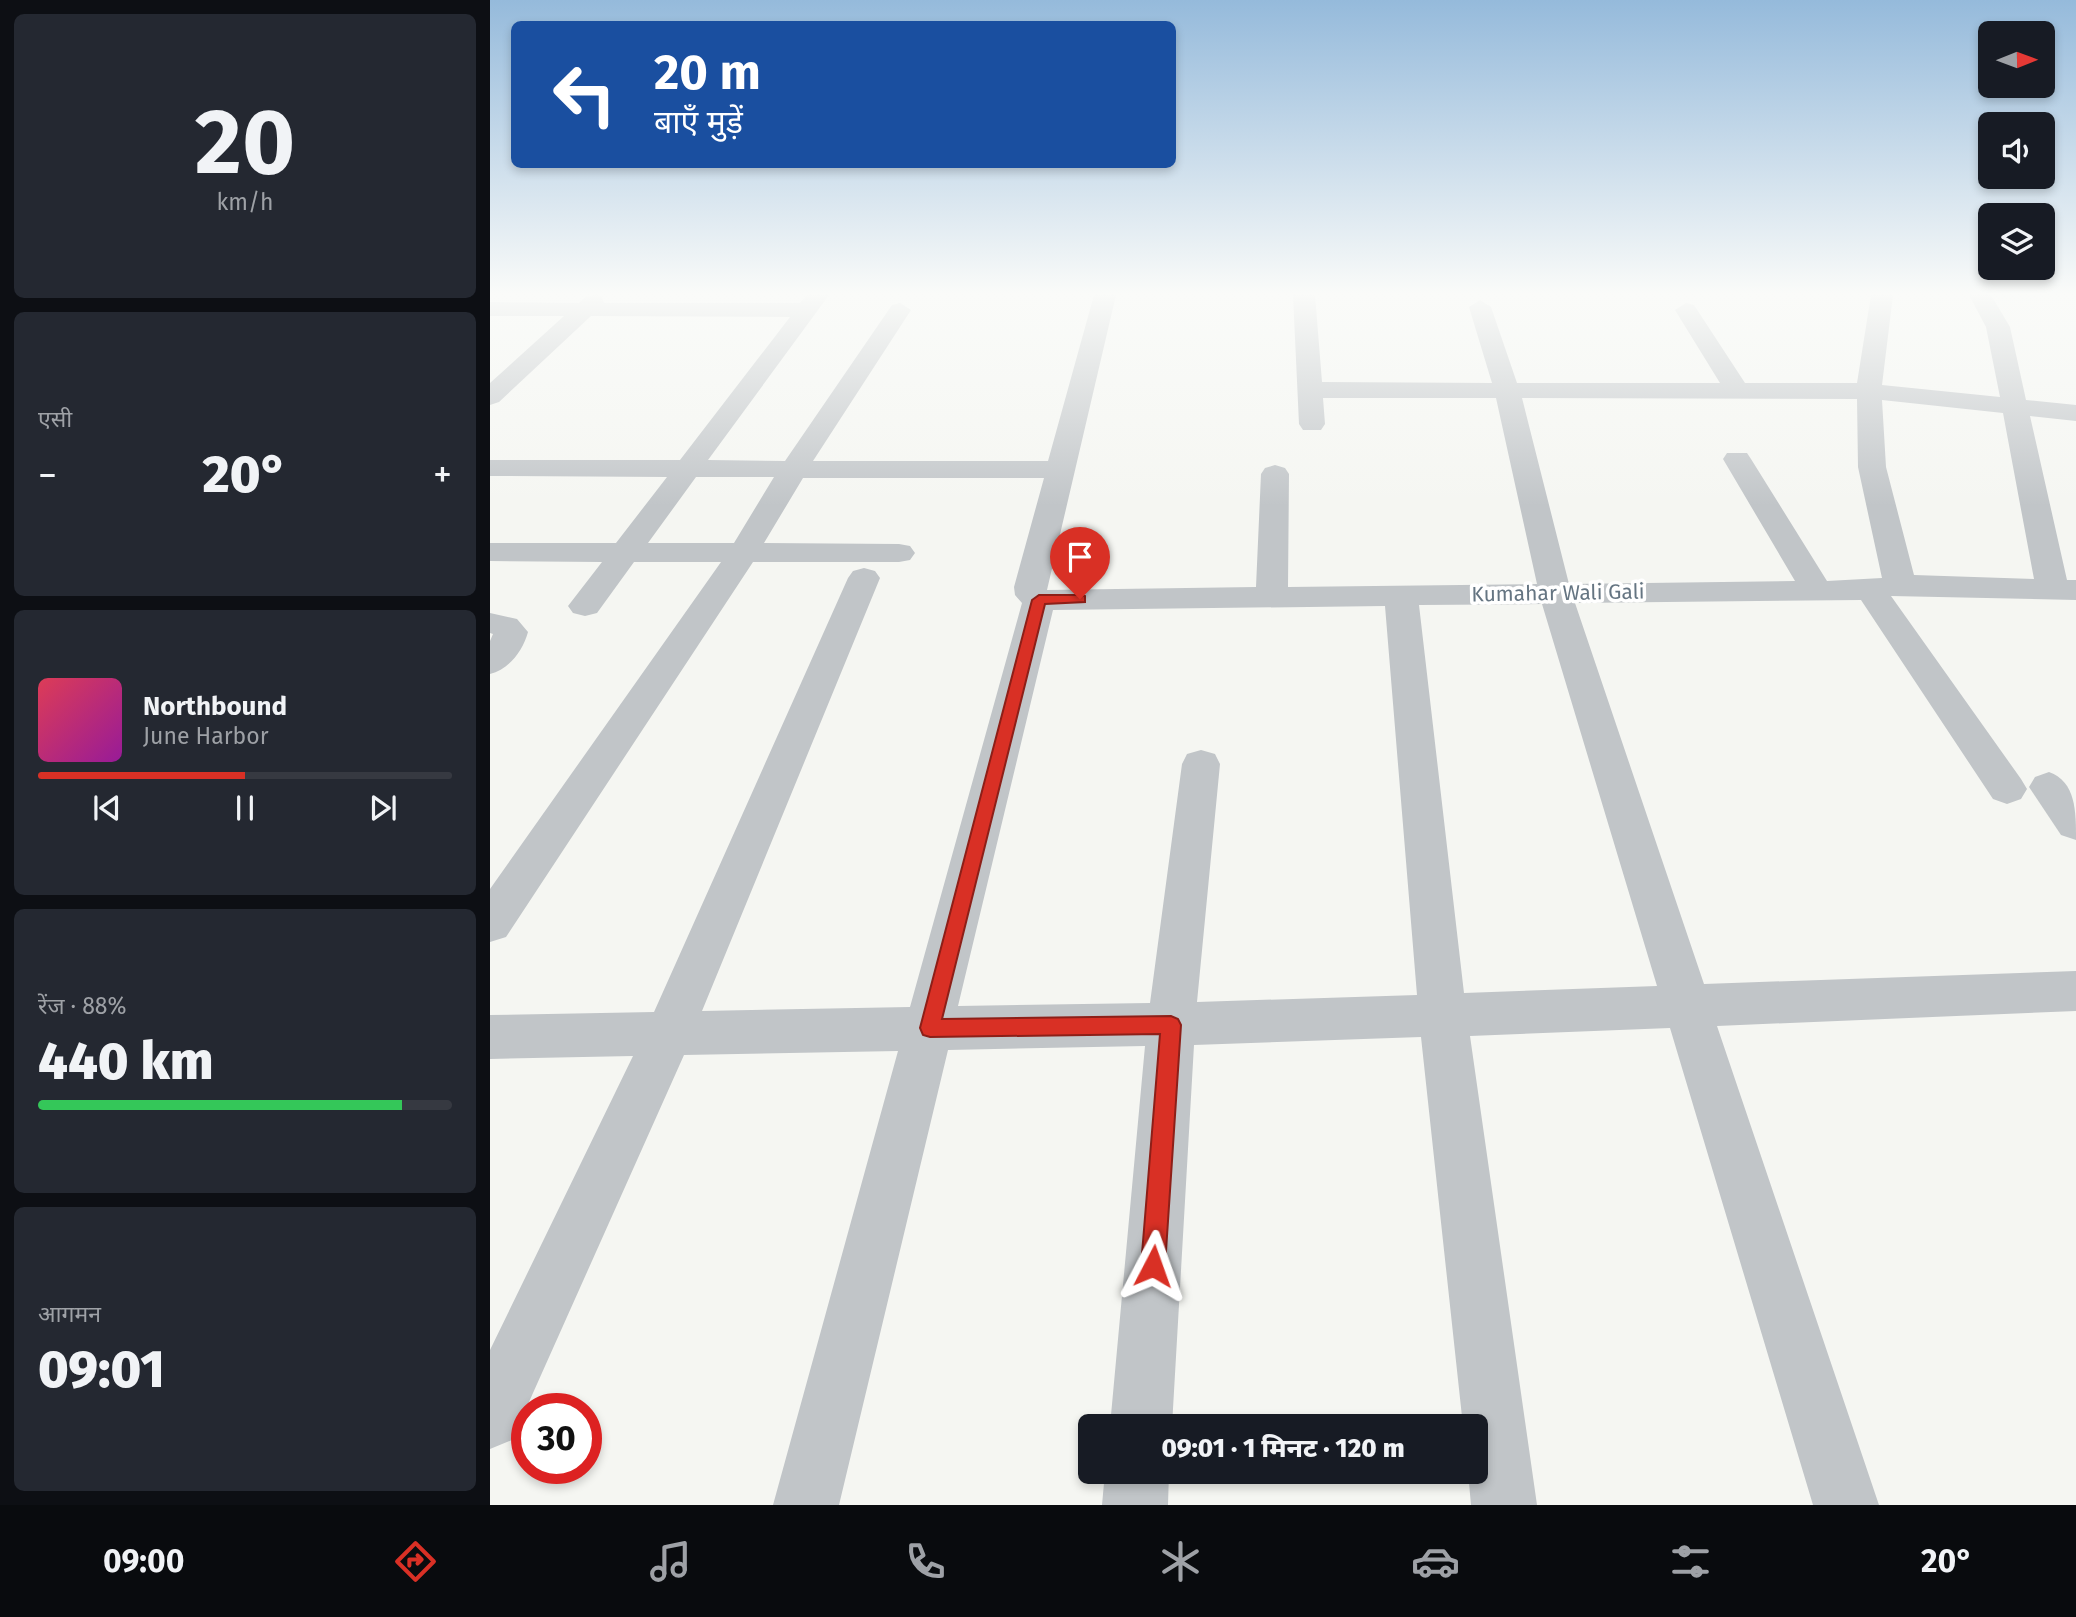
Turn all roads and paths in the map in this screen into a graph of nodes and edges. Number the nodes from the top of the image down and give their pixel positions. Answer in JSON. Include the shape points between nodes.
{"nodes":[{"id":1,"x":524,"y":365,"type":"edge"},
{"id":2,"x":765,"y":365,"type":"edge"},
{"id":3,"x":864,"y":365,"type":"edge"},
{"id":4,"x":1086,"y":365,"type":"edge"},
{"id":5,"x":1308,"y":365,"type":"edge"},
{"id":6,"x":1499,"y":365,"type":"edge"},
{"id":7,"x":1721,"y":365,"type":"edge"},
{"id":8,"x":1873,"y":365,"type":"edge"},
{"id":9,"x":2005,"y":365,"type":"edge"},
{"id":10,"x":1310,"y":390,"type":"junction"},
{"id":11,"x":1507,"y":390,"type":"junction"},
{"id":12,"x":1737,"y":391,"type":"junction"},
{"id":13,"x":1870,"y":391,"type":"junction"},
{"id":14,"x":490,"y":397,"type":"edge"},
{"id":15,"x":2014,"y":406,"type":"junction"},
{"id":16,"x":2076,"y":413,"type":"edge"},
{"id":17,"x":1312,"y":424,"type":"dead end"},
{"id":18,"x":1737,"y":459,"type":"dead end"},
{"id":19,"x":688,"y":467,"type":"junction"},
{"id":20,"x":490,"y":468,"type":"edge"},
{"id":21,"x":794,"y":468,"type":"junction"},
{"id":22,"x":1058,"y":470,"type":"junction"},
{"id":23,"x":1276,"y":474,"type":"dead end"},
{"id":24,"x":490,"y":552,"type":"edge"},
{"id":25,"x":625,"y":552,"type":"junction"},
{"id":26,"x":742,"y":555,"type":"junction"},
{"id":27,"x":1885,"y":587,"type":"junction"},
{"id":28,"x":2064,"y":589,"type":"edge"},
{"id":29,"x":1816,"y":590,"type":"junction"},
{"id":30,"x":1555,"y":592,"type":"junction"},
{"id":31,"x":1401,"y":595,"type":"junction"},
{"id":32,"x":1272,"y":597,"type":"junction"},
{"id":33,"x":1039,"y":600,"type":"junction"},
{"id":34,"x":585,"y":606,"type":"dead end"},
{"id":35,"x":490,"y":623,"type":"edge"},
{"id":36,"x":490,"y":663,"type":"edge"},
{"id":37,"x":1201,"y":764,"type":"dead end"},
{"id":38,"x":2049,"y":787,"type":"dead end"},
{"id":39,"x":2007,"y":789,"type":"dead end"},
{"id":40,"x":2076,"y":824,"type":"edge"},
{"id":41,"x":490,"y":923,"type":"edge"},
{"id":42,"x":2076,"y":991,"type":"edge"},
{"id":43,"x":1686,"y":1005,"type":"junction"},
{"id":44,"x":1443,"y":1015,"type":"junction"},
{"id":45,"x":1171,"y":1025,"type":"junction"},
{"id":46,"x":930,"y":1028,"type":"junction"},
{"id":47,"x":669,"y":1033,"type":"junction"},
{"id":48,"x":490,"y":1037,"type":"edge"},
{"id":49,"x":1142,"y":1414,"type":"edge"},
{"id":50,"x":490,"y":1418,"type":"edge"},
{"id":51,"x":1136,"y":1484,"type":"edge"},
{"id":52,"x":806,"y":1505,"type":"edge"},
{"id":53,"x":1135,"y":1505,"type":"edge"},
{"id":54,"x":1504,"y":1505,"type":"edge"},
{"id":55,"x":1846,"y":1505,"type":"edge"}],
"edges":[{"from":1,"to":14,"type":"street"},
{"from":2,"to":19,"type":"street"},
{"from":3,"to":21,"type":"street"},
{"from":4,"to":22,"type":"street"},
{"from":5,"to":10,"type":"street"},
{"from":6,"to":11,"type":"street"},
{"from":7,"to":12,"type":"street"},
{"from":8,"to":13,"type":"street"},
{"from":9,"to":15,"type":"street"},
{"from":10,"to":11,"type":"street"},
{"from":10,"to":17,"type":"street"},
{"from":11,"to":12,"type":"street"},
{"from":11,"to":30,"type":"street"},
{"from":12,"to":13,"type":"street"},
{"from":13,"to":15,"type":"street"},
{"from":13,"to":27,"type":"street","via":[[1872,467]]},
{"from":15,"to":16,"type":"street"},
{"from":15,"to":28,"type":"street"},
{"from":18,"to":29,"type":"street"},
{"from":19,"to":20,"type":"street"},
{"from":19,"to":21,"type":"street"},
{"from":19,"to":25,"type":"street"},
{"from":21,"to":22,"type":"street"},
{"from":21,"to":26,"type":"street"},
{"from":22,"to":33,"type":"street","via":[[1030,587],[1031,595]]},
{"from":23,"to":32,"type":"street"},
{"from":24,"to":25,"type":"street"},
{"from":25,"to":26,"type":"street"},
{"from":25,"to":34,"type":"street"},
{"from":26,"to":41,"type":"street"},
{"from":26,"to":47,"type":"street","via":[[881,565]]},
{"from":27,"to":28,"type":"street","name":"Kumahar Wali Gali"},
{"from":27,"to":29,"type":"street","name":"Kumahar Wali Gali"},
{"from":27,"to":39,"type":"street"},
{"from":29,"to":30,"type":"street","name":"Kumahar Wali Gali"},
{"from":30,"to":31,"type":"street","name":"Kumahar Wali Gali"},
{"from":30,"to":43,"type":"street"},
{"from":31,"to":32,"type":"street","name":"Kumahar Wali Gali"},
{"from":31,"to":44,"type":"street"},
{"from":32,"to":33,"type":"street","name":"Kumahar Wali Gali"},
{"from":33,"to":46,"type":"street"},
{"from":35,"to":36,"type":"street","via":[[511,632],[509,642]]},
{"from":37,"to":45,"type":"street"},
{"from":38,"to":40,"type":"street"},
{"from":42,"to":43,"type":"street"},
{"from":43,"to":44,"type":"street"},
{"from":43,"to":55,"type":"street"},
{"from":44,"to":45,"type":"street"},
{"from":44,"to":54,"type":"street"},
{"from":45,"to":46,"type":"street"},
{"from":45,"to":49,"type":"street"},
{"from":46,"to":47,"type":"street"},
{"from":46,"to":52,"type":"street"},
{"from":47,"to":48,"type":"street"},
{"from":47,"to":50,"type":"street"},
{"from":51,"to":53,"type":"street"}]}
